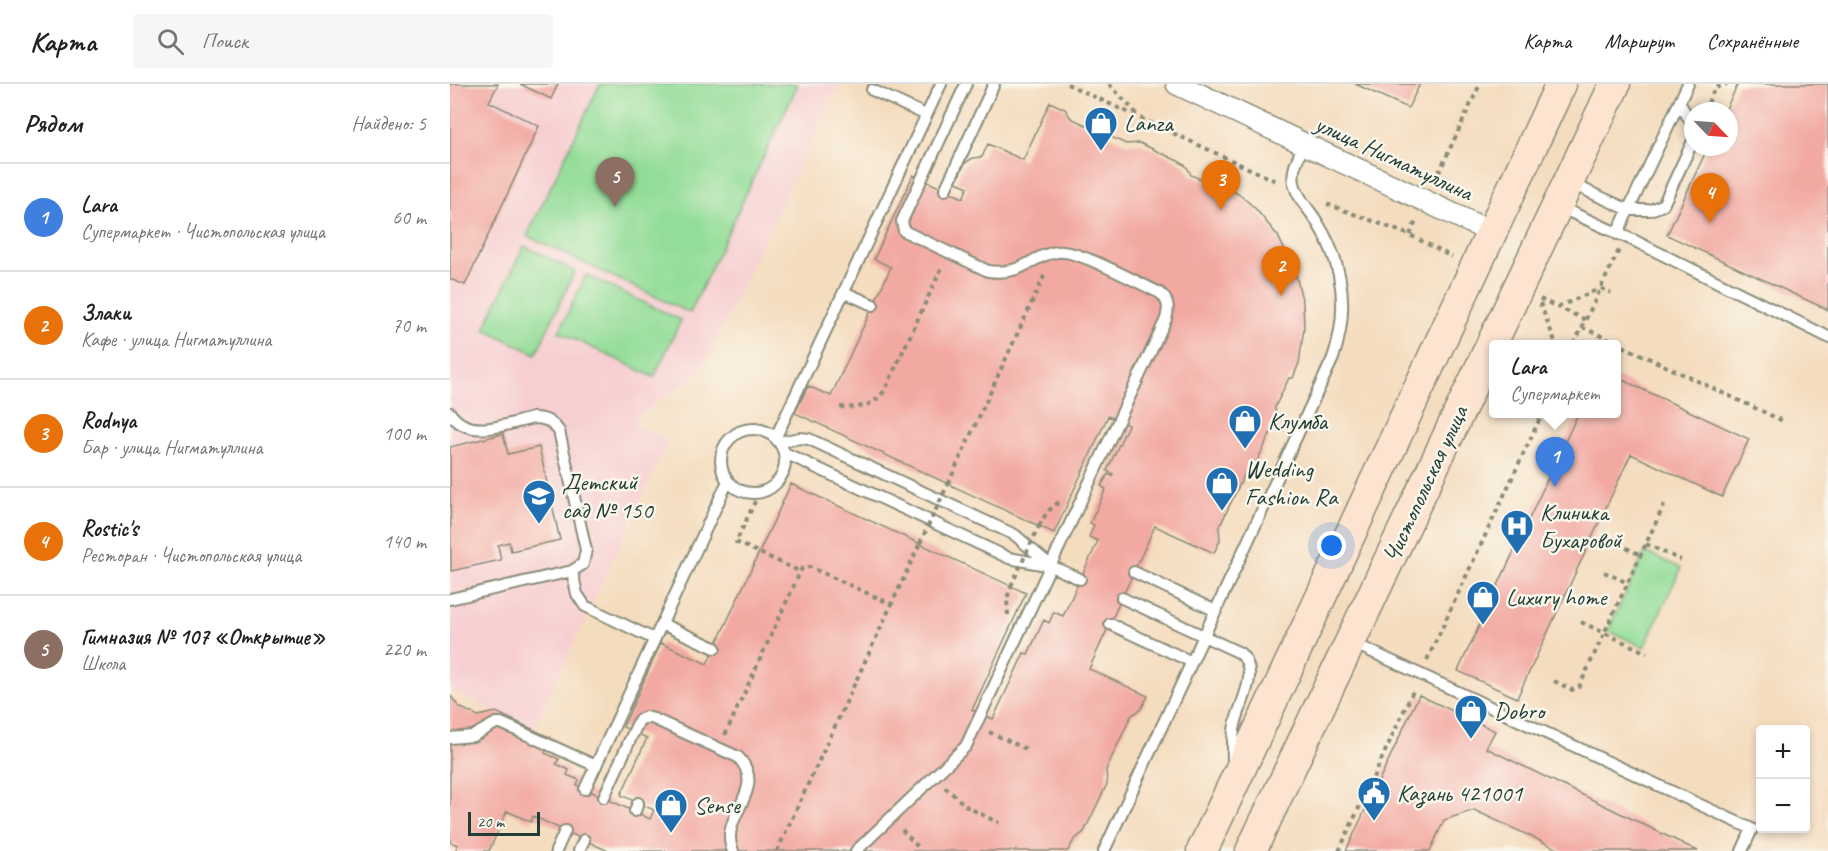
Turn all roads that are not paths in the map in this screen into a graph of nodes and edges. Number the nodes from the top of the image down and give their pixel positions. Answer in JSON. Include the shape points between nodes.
{"nodes":[{"id":1,"x":940,"y":84,"type":"edge"},
{"id":2,"x":966,"y":84,"type":"edge"},
{"id":3,"x":994,"y":84,"type":"edge"},
{"id":4,"x":1177,"y":84,"type":"edge"},
{"id":5,"x":1561,"y":84,"type":"edge"},
{"id":6,"x":1615,"y":84,"type":"edge"},
{"id":7,"x":1688,"y":84,"type":"edge"},
{"id":8,"x":872,"y":90,"type":"dead end"},
{"id":9,"x":1680,"y":104,"type":"junction"},
{"id":10,"x":1684,"y":110,"type":"edge"},
{"id":11,"x":926,"y":115,"type":"junction"},
{"id":12,"x":1304,"y":144,"type":"junction"},
{"id":13,"x":1686,"y":156,"type":"edge"},
{"id":14,"x":945,"y":190,"type":"dead end"},
{"id":15,"x":1563,"y":194,"type":"junction"},
{"id":16,"x":1629,"y":210,"type":"junction"},
{"id":17,"x":1491,"y":232,"type":"junction"},
{"id":18,"x":1617,"y":234,"type":"junction"},
{"id":19,"x":844,"y":292,"type":"junction"},
{"id":20,"x":873,"y":305,"type":"dead end"},
{"id":21,"x":1828,"y":337,"type":"edge"},
{"id":22,"x":1494,"y":340,"type":"edge"},
{"id":23,"x":1489,"y":350,"type":"edge"},
{"id":24,"x":450,"y":413,"type":"edge"},
{"id":25,"x":778,"y":440,"type":"junction"},
{"id":26,"x":785,"y":453,"type":"junction"},
{"id":27,"x":728,"y":481,"type":"junction"},
{"id":28,"x":1051,"y":566,"type":"junction"},
{"id":29,"x":572,"y":571,"type":"junction"},
{"id":30,"x":1134,"y":572,"type":"dead end"},
{"id":31,"x":1080,"y":579,"type":"dead end"},
{"id":32,"x":1122,"y":598,"type":"dead end"},
{"id":33,"x":450,"y":599,"type":"edge"},
{"id":34,"x":1216,"y":611,"type":"junction"},
{"id":35,"x":662,"y":624,"type":"junction"},
{"id":36,"x":1110,"y":624,"type":"dead end"},
{"id":37,"x":1204,"y":636,"type":"junction"},
{"id":38,"x":654,"y":639,"type":"junction"},
{"id":39,"x":1351,"y":641,"type":"junction"},
{"id":40,"x":715,"y":648,"type":"dead end"},
{"id":41,"x":1192,"y":662,"type":"junction"},
{"id":42,"x":450,"y":738,"type":"edge"},
{"id":43,"x":596,"y":765,"type":"junction"},
{"id":44,"x":1233,"y":785,"type":"junction"},
{"id":45,"x":585,"y":789,"type":"dead end"},
{"id":46,"x":604,"y":797,"type":"dead end"},
{"id":47,"x":566,"y":831,"type":"dead end"},
{"id":48,"x":584,"y":840,"type":"dead end"},
{"id":49,"x":556,"y":851,"type":"edge"},
{"id":50,"x":579,"y":851,"type":"edge"},
{"id":51,"x":733,"y":851,"type":"edge"},
{"id":52,"x":856,"y":851,"type":"edge"},
{"id":53,"x":1104,"y":851,"type":"edge"},
{"id":54,"x":1202,"y":851,"type":"edge"},
{"id":55,"x":1251,"y":851,"type":"edge"},
{"id":56,"x":1742,"y":851,"type":"edge"}],
"edges":[{"from":1,"to":11,"type":"lane"},
{"from":2,"to":28,"type":"lane","via":[[902,221],[908,234],[998,272],[1019,269],[1045,255],[1070,251],[1160,293],[1168,303],[1166,319]]},
{"from":3,"to":14,"type":"lane"},
{"from":4,"to":12,"type":"street","name":"улица Нигматуллина"},
{"from":5,"to":17,"type":"main road","name":"Чистопольская улица"},
{"from":6,"to":15,"type":"main road","name":"Чистопольская улица"},
{"from":7,"to":9,"type":"lane"},
{"from":8,"to":11,"type":"lane"},
{"from":9,"to":10,"type":"lane"},
{"from":9,"to":16,"type":"lane"},
{"from":11,"to":19,"type":"lane"},
{"from":12,"to":17,"type":"street","name":"улица Нигматуллина"},
{"from":12,"to":34,"type":"lane","via":[[1293,172],[1296,191],[1335,257],[1342,283],[1340,334],[1333,358]]},
{"from":13,"to":16,"type":"lane","via":[[1663,205],[1650,210]]},
{"from":15,"to":16,"type":"lane"},
{"from":15,"to":18,"type":"lane"},
{"from":15,"to":22,"type":"main road","name":"Чистопольская улица"},
{"from":16,"to":18,"type":"lane"},
{"from":17,"to":44,"type":"main road","name":"Чистопольская улица"},
{"from":18,"to":21,"type":"lane"},
{"from":19,"to":20,"type":"lane"},
{"from":19,"to":25,"type":"lane"},
{"from":23,"to":39,"type":"main road","name":"Чистопольская улица"},
{"from":24,"to":29,"type":"lane","via":[[460,424],[477,429],[533,418],[554,424],[559,431],[586,550],[583,564]]},
{"from":25,"to":26,"type":"lane"},
{"from":25,"to":27,"type":"lane","via":[[754,428],[731,436],[721,458]]},
{"from":25,"to":28,"type":"lane","via":[[809,440],[1015,535]]},
{"from":26,"to":27,"type":"lane","via":[[782,476],[772,487],[759,493],[742,491]]},
{"from":26,"to":28,"type":"lane","via":[[1010,558]]},
{"from":27,"to":35,"type":"lane"},
{"from":28,"to":31,"type":"lane"},
{"from":28,"to":52,"type":"lane","via":[[969,741]]},
{"from":29,"to":33,"type":"lane"},
{"from":29,"to":38,"type":"lane","via":[[577,594],[585,606]]},
{"from":30,"to":34,"type":"lane"},
{"from":32,"to":37,"type":"lane"},
{"from":34,"to":37,"type":"lane"},
{"from":35,"to":38,"type":"lane"},
{"from":35,"to":40,"type":"lane"},
{"from":36,"to":41,"type":"lane"},
{"from":37,"to":41,"type":"lane"},
{"from":37,"to":44,"type":"lane","via":[[1240,653],[1250,669],[1235,726]]},
{"from":38,"to":43,"type":"lane"},
{"from":39,"to":55,"type":"main road","name":"Чистопольская улица"},
{"from":39,"to":56,"type":"lane","via":[[1752,829]]},
{"from":41,"to":53,"type":"lane"},
{"from":42,"to":43,"type":"lane","via":[[473,736],[501,723]]},
{"from":43,"to":45,"type":"lane"},
{"from":44,"to":54,"type":"main road","name":"Чистопольская улица"},
{"from":46,"to":51,"type":"lane","via":[[639,720],[654,718],[738,757],[744,764],[748,773],[747,792],[731,826]]},
{"from":47,"to":49,"type":"lane"},
{"from":48,"to":50,"type":"lane"}]}
